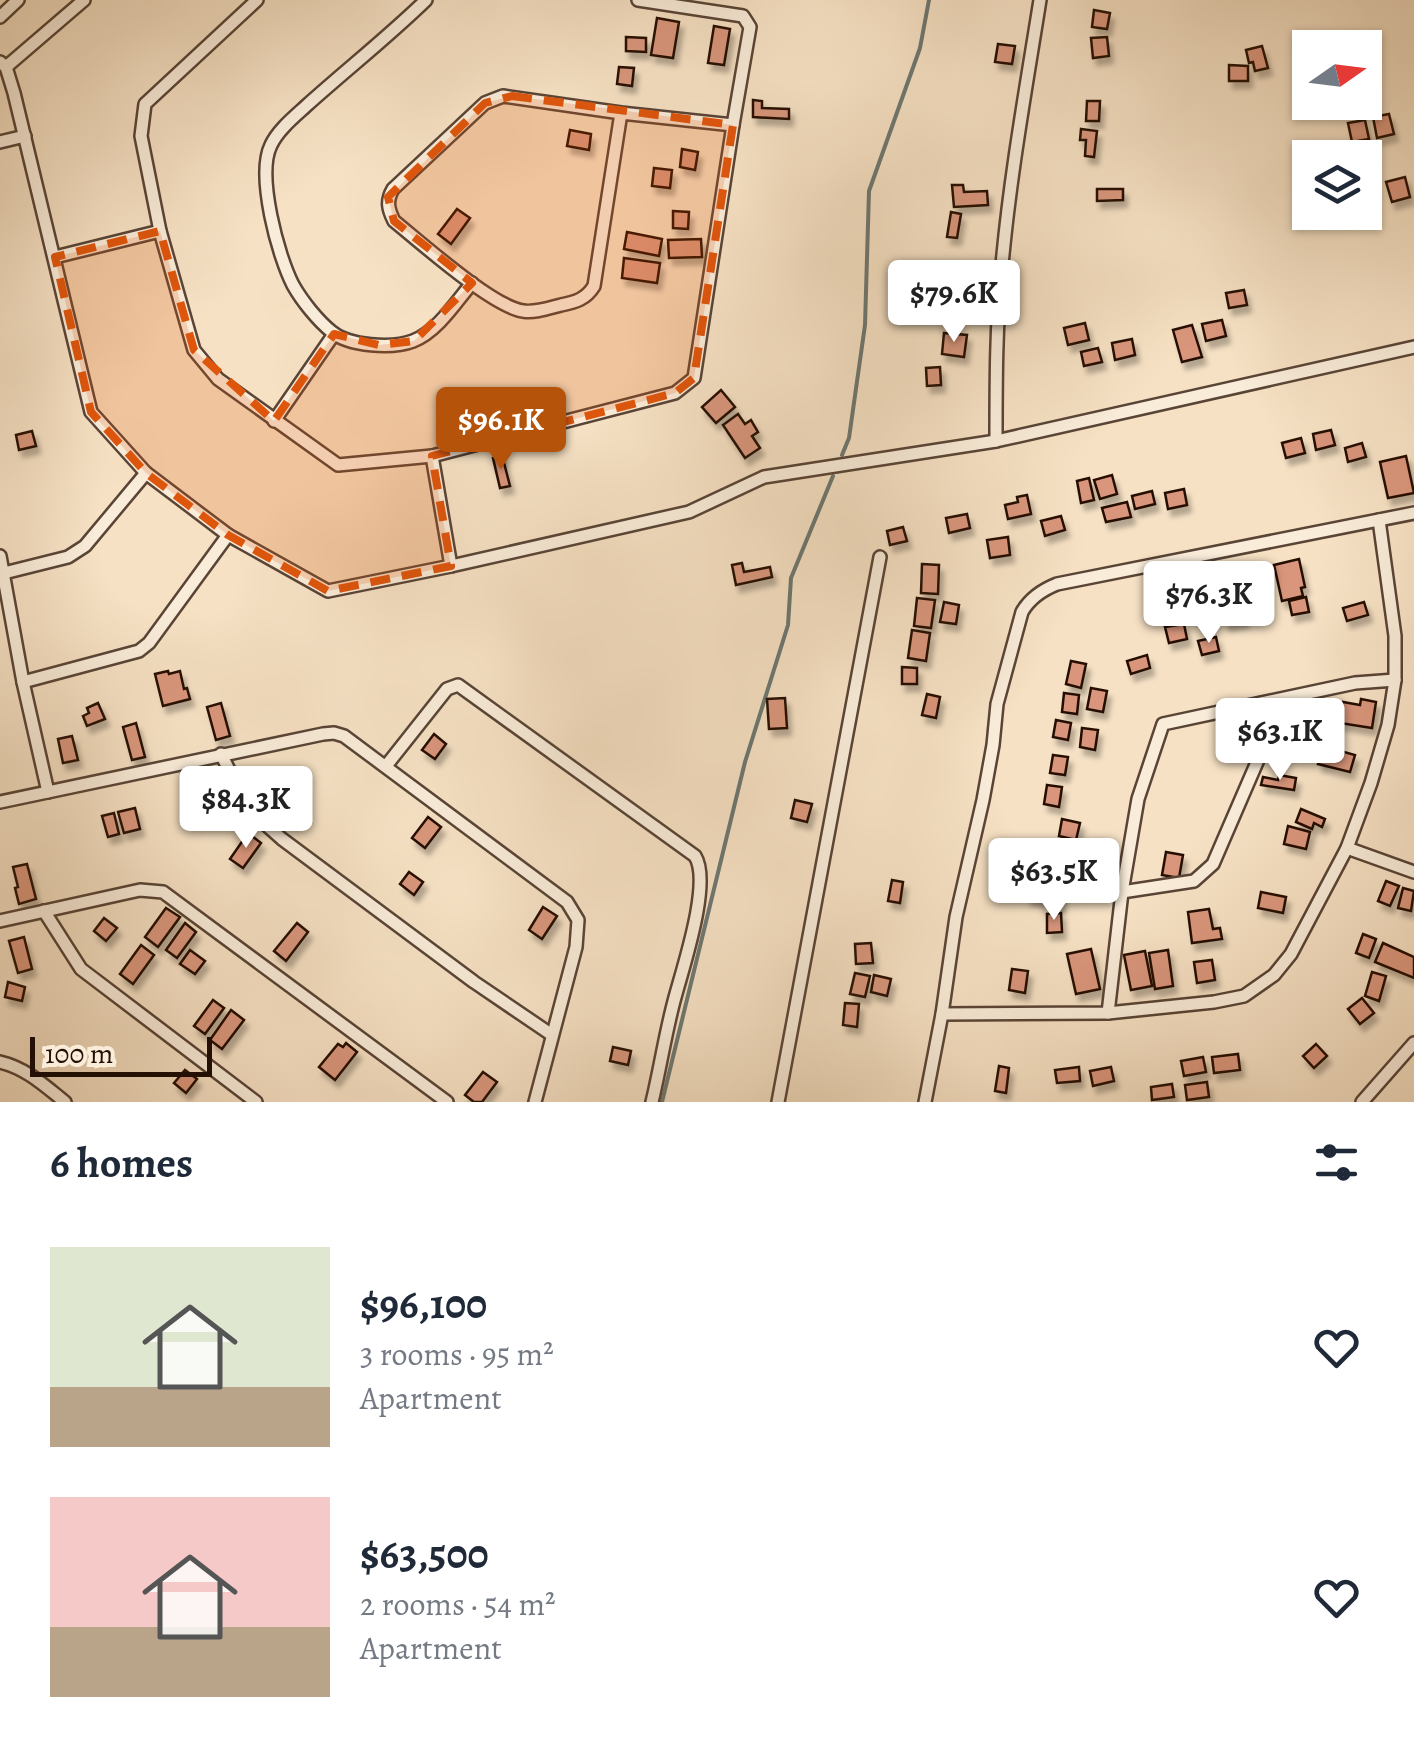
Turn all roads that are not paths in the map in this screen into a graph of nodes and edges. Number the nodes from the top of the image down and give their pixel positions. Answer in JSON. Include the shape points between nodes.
{"nodes":[{"id":1,"x":18,"y":0,"type":"edge"},
{"id":2,"x":84,"y":0,"type":"edge"},
{"id":3,"x":257,"y":0,"type":"edge"},
{"id":4,"x":426,"y":0,"type":"edge"},
{"id":5,"x":638,"y":0,"type":"edge"},
{"id":6,"x":1040,"y":0,"type":"edge"},
{"id":7,"x":0,"y":17,"type":"edge"},
{"id":8,"x":3,"y":65,"type":"edge"},
{"id":9,"x":622,"y":112,"type":"junction"},
{"id":10,"x":732,"y":125,"type":"junction"},
{"id":11,"x":25,"y":136,"type":"junction"},
{"id":12,"x":0,"y":142,"type":"edge"},
{"id":13,"x":160,"y":231,"type":"junction"},
{"id":14,"x":54,"y":257,"type":"junction"},
{"id":15,"x":472,"y":283,"type":"junction"},
{"id":16,"x":334,"y":334,"type":"junction"},
{"id":17,"x":1414,"y":347,"type":"edge"},
{"id":18,"x":274,"y":420,"type":"junction"},
{"id":19,"x":996,"y":441,"type":"junction"},
{"id":20,"x":432,"y":456,"type":"junction"},
{"id":21,"x":146,"y":473,"type":"junction"},
{"id":22,"x":1414,"y":514,"type":"edge"},
{"id":23,"x":1378,"y":520,"type":"junction"},
{"id":24,"x":228,"y":535,"type":"junction"},
{"id":25,"x":0,"y":556,"type":"edge"},
{"id":26,"x":880,"y":557,"type":"dead end"},
{"id":27,"x":452,"y":566,"type":"junction"},
{"id":28,"x":4,"y":573,"type":"junction"},
{"id":29,"x":1395,"y":680,"type":"junction"},
{"id":30,"x":23,"y":682,"type":"junction"},
{"id":31,"x":1262,"y":704,"type":"junction"},
{"id":32,"x":221,"y":754,"type":"junction"},
{"id":33,"x":386,"y":766,"type":"junction"},
{"id":34,"x":48,"y":792,"type":"junction"},
{"id":35,"x":0,"y":802,"type":"edge"},
{"id":36,"x":1346,"y":848,"type":"junction"},
{"id":37,"x":1414,"y":872,"type":"edge"},
{"id":38,"x":1122,"y":892,"type":"junction"},
{"id":39,"x":44,"y":912,"type":"junction"},
{"id":40,"x":0,"y":921,"type":"edge"},
{"id":41,"x":1108,"y":1012,"type":"junction"},
{"id":42,"x":942,"y":1014,"type":"junction"},
{"id":43,"x":552,"y":1034,"type":"junction"},
{"id":44,"x":1414,"y":1043,"type":"edge"},
{"id":45,"x":0,"y":1062,"type":"edge"},
{"id":46,"x":65,"y":1102,"type":"edge"},
{"id":47,"x":256,"y":1102,"type":"edge"},
{"id":48,"x":445,"y":1102,"type":"edge"},
{"id":49,"x":535,"y":1102,"type":"edge"},
{"id":50,"x":652,"y":1102,"type":"edge"},
{"id":51,"x":778,"y":1102,"type":"edge"},
{"id":52,"x":925,"y":1102,"type":"edge"},
{"id":53,"x":1362,"y":1102,"type":"edge"}],
"edges":[{"from":1,"to":7,"type":"street"},
{"from":2,"to":8,"type":"street"},
{"from":3,"to":13,"type":"street","via":[[145,104],[141,136]]},
{"from":4,"to":16,"type":"street","via":[[298,113],[268,153],[268,200],[293,285]]},
{"from":5,"to":10,"type":"street","via":[[742,16],[750,27]]},
{"from":6,"to":19,"type":"street","via":[[1002,267]]},
{"from":8,"to":11,"type":"street"},
{"from":9,"to":10,"type":"street"},
{"from":9,"to":15,"type":"street","via":[[589,295],[519,311]]},
{"from":9,"to":15,"type":"street","via":[[492,99],[392,189],[394,221]]},
{"from":10,"to":20,"type":"street","via":[[694,378],[675,394]]},
{"from":11,"to":12,"type":"street"},
{"from":11,"to":14,"type":"street"},
{"from":13,"to":14,"type":"street"},
{"from":13,"to":18,"type":"street","via":[[194,350],[218,379]]},
{"from":14,"to":21,"type":"street","via":[[92,412]]},
{"from":15,"to":16,"type":"street","via":[[414,341],[379,346]]},
{"from":16,"to":18,"type":"street"},
{"from":17,"to":19,"type":"street"},
{"from":18,"to":20,"type":"street","via":[[338,466]]},
{"from":19,"to":27,"type":"street","via":[[764,477],[688,512]]},
{"from":20,"to":27,"type":"street"},
{"from":21,"to":24,"type":"street"},
{"from":21,"to":28,"type":"street","via":[[76,553]]},
{"from":22,"to":23,"type":"street"},
{"from":23,"to":29,"type":"street"},
{"from":23,"to":42,"type":"street","via":[[1057,584],[1027,603],[997,704]]},
{"from":24,"to":27,"type":"street","via":[[328,591]]},
{"from":24,"to":30,"type":"street","via":[[139,651]]},
{"from":25,"to":28,"type":"street"},
{"from":26,"to":51,"type":"street"},
{"from":28,"to":30,"type":"street"},
{"from":29,"to":31,"type":"street"},
{"from":29,"to":36,"type":"street","via":[[1372,783]]},
{"from":30,"to":34,"type":"street"},
{"from":31,"to":38,"type":"street","via":[[1264,746],[1213,864],[1194,880]]},
{"from":31,"to":38,"type":"street","via":[[1163,724],[1138,799]]},
{"from":32,"to":33,"type":"street","via":[[334,733]]},
{"from":32,"to":34,"type":"street"},
{"from":32,"to":43,"type":"street","via":[[242,796],[282,839]]},
{"from":33,"to":43,"type":"street","via":[[574,910],[576,948]]},
{"from":33,"to":50,"type":"street","via":[[447,689],[458,685],[695,856],[697,902]]},
{"from":34,"to":35,"type":"street"},
{"from":36,"to":37,"type":"street"},
{"from":36,"to":41,"type":"street","via":[[1291,954],[1258,988],[1214,1002]]},
{"from":38,"to":41,"type":"street"},
{"from":39,"to":40,"type":"street"},
{"from":39,"to":47,"type":"street","via":[[81,970]]},
{"from":39,"to":48,"type":"street","via":[[140,890],[164,892]]},
{"from":41,"to":42,"type":"street"},
{"from":42,"to":52,"type":"street"},
{"from":43,"to":49,"type":"street"},
{"from":44,"to":53,"type":"street"},
{"from":45,"to":46,"type":"street"}]}
